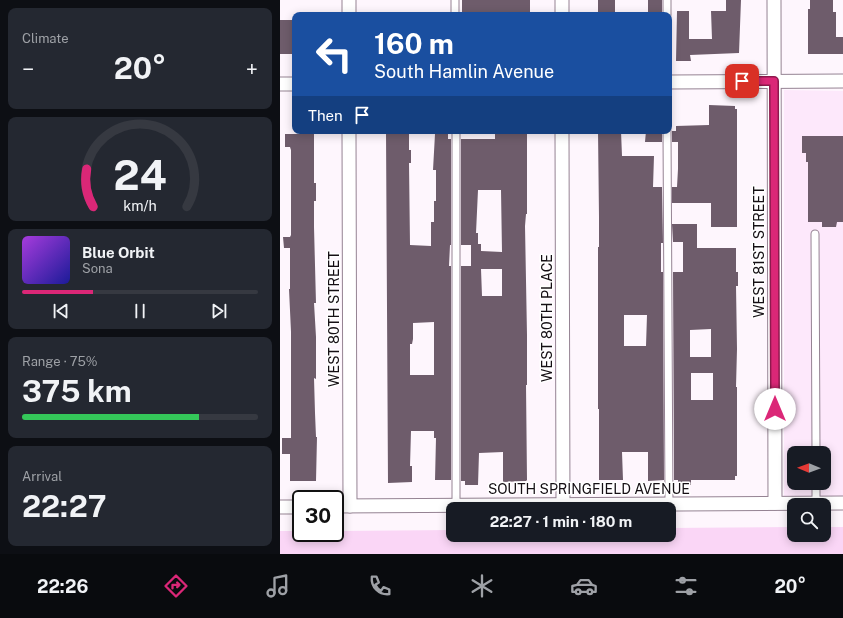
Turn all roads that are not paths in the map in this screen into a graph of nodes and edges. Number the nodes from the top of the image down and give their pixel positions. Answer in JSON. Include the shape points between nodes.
{"nodes":[{"id":1,"x":349,"y":0,"type":"edge"},
{"id":2,"x":455,"y":0,"type":"edge"},
{"id":3,"x":562,"y":0,"type":"edge"},
{"id":4,"x":667,"y":0,"type":"edge"},
{"id":5,"x":774,"y":0,"type":"edge"},
{"id":6,"x":349,"y":12,"type":"edge"},
{"id":7,"x":455,"y":12,"type":"edge"},
{"id":8,"x":562,"y":12,"type":"edge"},
{"id":9,"x":667,"y":12,"type":"edge"},
{"id":10,"x":774,"y":81,"type":"junction"},
{"id":11,"x":843,"y":81,"type":"edge"},
{"id":12,"x":672,"y":82,"type":"edge"},
{"id":13,"x":280,"y":84,"type":"edge"},
{"id":14,"x":292,"y":84,"type":"edge"},
{"id":15,"x":350,"y":134,"type":"edge"},
{"id":16,"x":456,"y":134,"type":"edge"},
{"id":17,"x":562,"y":134,"type":"edge"},
{"id":18,"x":668,"y":134,"type":"edge"},
{"id":19,"x":815,"y":234,"type":"dead end"},
{"id":20,"x":816,"y":446,"type":"edge"},
{"id":21,"x":456,"y":502,"type":"edge"},
{"id":22,"x":563,"y":502,"type":"edge"},
{"id":23,"x":669,"y":502,"type":"edge"},
{"id":24,"x":776,"y":503,"type":"junction"},
{"id":25,"x":787,"y":503,"type":"edge"},
{"id":26,"x":831,"y":503,"type":"edge"},
{"id":27,"x":843,"y":503,"type":"edge"},
{"id":28,"x":676,"y":504,"type":"edge"},
{"id":29,"x":344,"y":506,"type":"edge"},
{"id":30,"x":350,"y":506,"type":"junction"},
{"id":31,"x":446,"y":506,"type":"edge"},
{"id":32,"x":280,"y":507,"type":"edge"},
{"id":33,"x":292,"y":507,"type":"edge"}],
"edges":[{"from":1,"to":6,"type":"street"},
{"from":2,"to":7,"type":"lane"},
{"from":3,"to":8,"type":"street"},
{"from":4,"to":9,"type":"lane"},
{"from":5,"to":10,"type":"street","name":"WEST 81ST STREET"},
{"from":10,"to":11,"type":"street"},
{"from":10,"to":12,"type":"street"},
{"from":10,"to":24,"type":"street","name":"WEST 81ST STREET"},
{"from":13,"to":14,"type":"street"},
{"from":15,"to":30,"type":"street","name":"WEST 80TH STREET"},
{"from":16,"to":21,"type":"lane"},
{"from":17,"to":22,"type":"street","name":"WEST 80TH PLACE"},
{"from":18,"to":23,"type":"lane"},
{"from":19,"to":20,"type":"lane"},
{"from":24,"to":25,"type":"street","name":"SOUTH SPRINGFIELD AVENUE"},
{"from":24,"to":28,"type":"street","name":"SOUTH SPRINGFIELD AVENUE"},
{"from":26,"to":27,"type":"street","name":"SOUTH SPRINGFIELD AVENUE"},
{"from":29,"to":30,"type":"street","name":"SOUTH SPRINGFIELD AVENUE"},
{"from":30,"to":31,"type":"street","name":"SOUTH SPRINGFIELD AVENUE"},
{"from":32,"to":33,"type":"street"}]}
